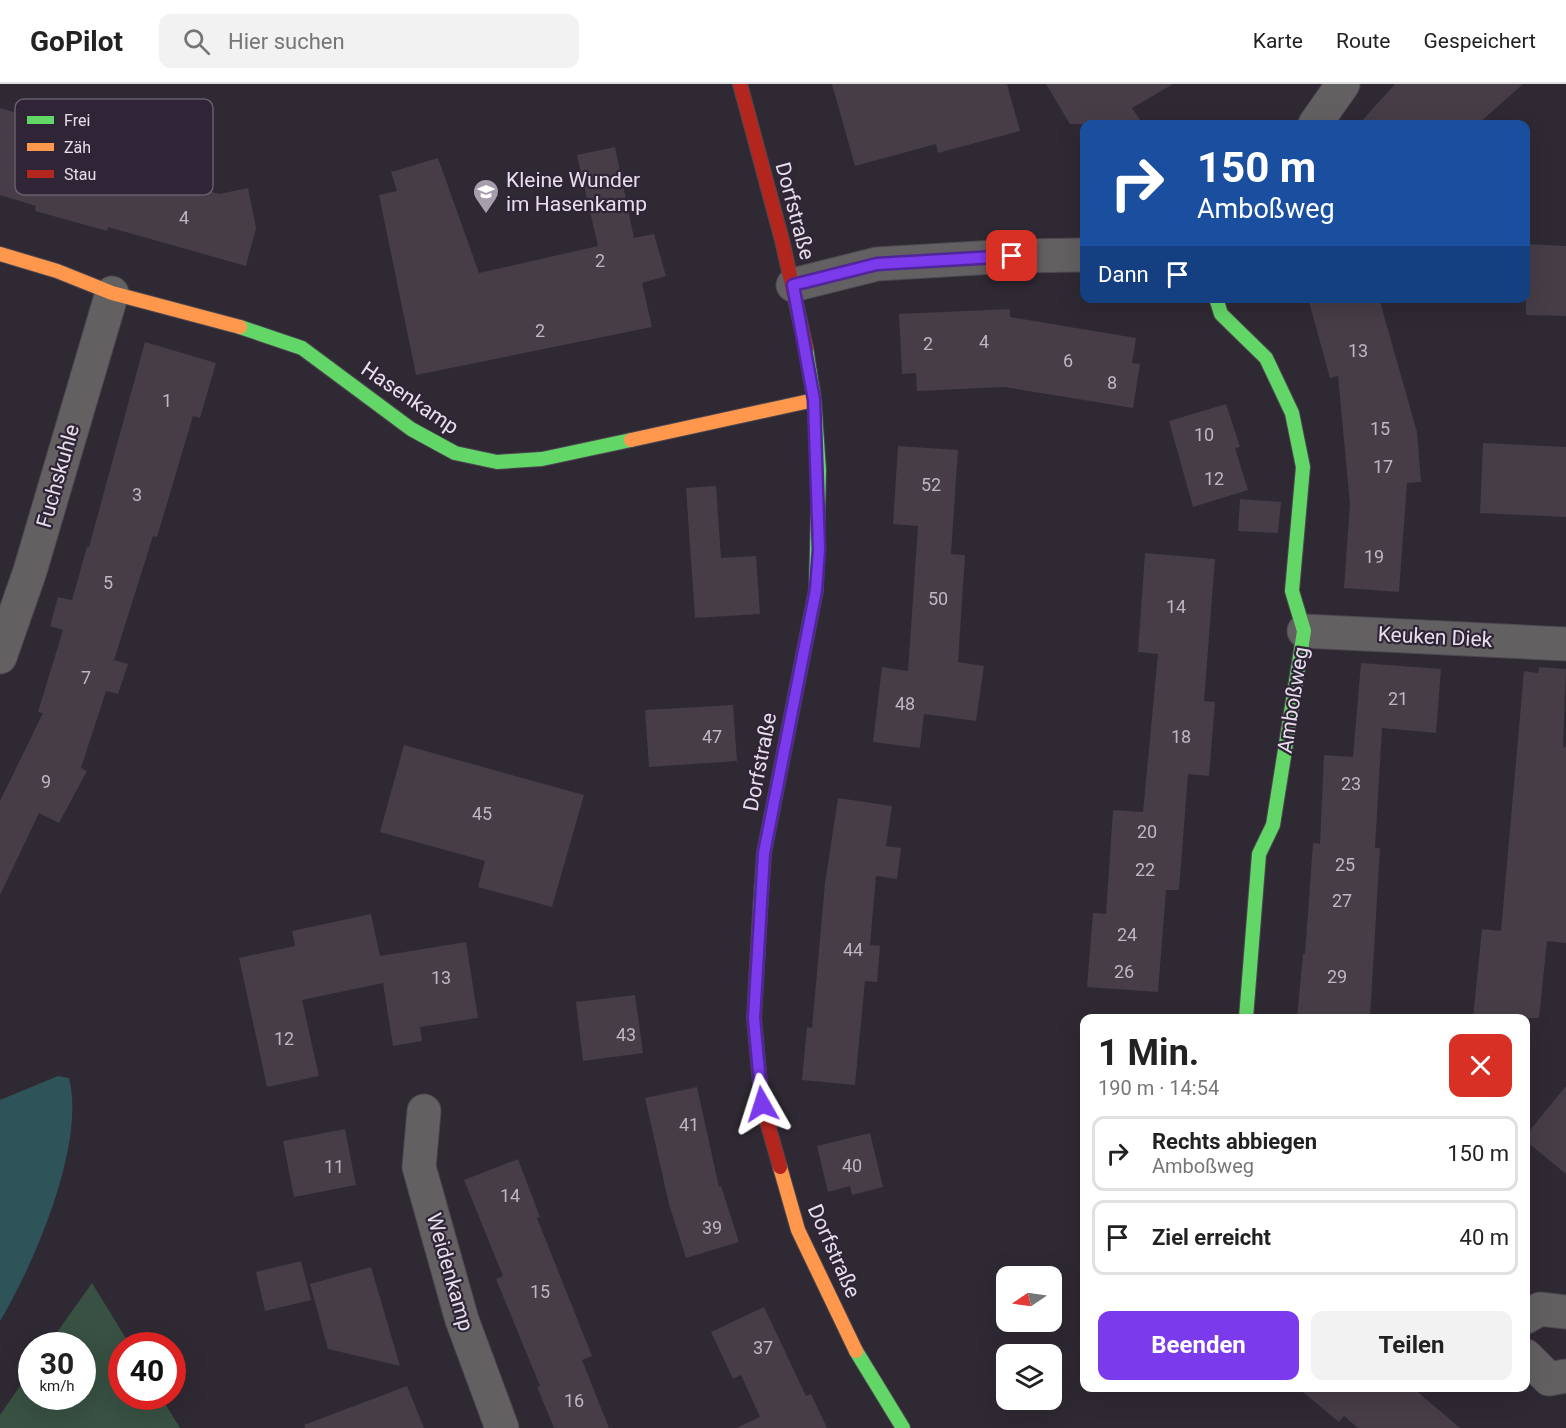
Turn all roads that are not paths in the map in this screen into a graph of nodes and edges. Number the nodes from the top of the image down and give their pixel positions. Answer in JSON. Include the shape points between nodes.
{"nodes":[{"id":1,"x":740,"y":84,"type":"edge"},
{"id":2,"x":1343,"y":84,"type":"edge"},
{"id":3,"x":1318,"y":120,"type":"edge"},
{"id":4,"x":0,"y":254,"type":"edge"},
{"id":5,"x":1080,"y":255,"type":"edge"},
{"id":6,"x":793,"y":285,"type":"junction"},
{"id":7,"x":112,"y":293,"type":"junction"},
{"id":8,"x":1218,"y":303,"type":"edge"},
{"id":9,"x":814,"y":400,"type":"junction"},
{"id":10,"x":1305,"y":631,"type":"junction"},
{"id":11,"x":1566,"y":644,"type":"edge"},
{"id":12,"x":0,"y":657,"type":"edge"},
{"id":13,"x":1246,"y":1014,"type":"edge"},
{"id":14,"x":424,"y":1111,"type":"dead end"},
{"id":15,"x":1566,"y":1312,"type":"edge"},
{"id":16,"x":1530,"y":1315,"type":"edge"},
{"id":17,"x":1530,"y":1360,"type":"edge"},
{"id":18,"x":1566,"y":1376,"type":"edge"},
{"id":19,"x":502,"y":1428,"type":"edge"},
{"id":20,"x":903,"y":1428,"type":"edge"}],
"edges":[{"from":1,"to":6,"type":"street","name":"Dorfstraße"},
{"from":2,"to":3,"type":"street"},
{"from":4,"to":7,"type":"street","name":"Hasenkamp"},
{"from":5,"to":6,"type":"street","via":[[877,264]]},
{"from":6,"to":9,"type":"street","name":"Dorfstraße"},
{"from":7,"to":9,"type":"street","name":"Hasenkamp","via":[[302,348],[411,429],[455,453],[497,462],[542,459]]},
{"from":7,"to":12,"type":"street","name":"Fuchskuhle","via":[[30,571]]},
{"from":8,"to":10,"type":"street","name":"Amboßweg","via":[[1221,314],[1266,358],[1292,413],[1303,467],[1292,591]]},
{"from":9,"to":20,"type":"street","name":"Dorfstraße","via":[[819,549],[816,590],[764,853],[754,1018],[762,1104],[798,1230],[860,1359]]},
{"from":10,"to":11,"type":"street","name":"Keuken Diek"},
{"from":10,"to":13,"type":"street","name":"Amboßweg","via":[[1273,825],[1258,854]]},
{"from":14,"to":19,"type":"street","name":"Weidenkamp","via":[[419,1167],[462,1320]]},
{"from":15,"to":16,"type":"street","via":[[1540,1309]]},
{"from":17,"to":18,"type":"street","via":[[1549,1379]]}]}
